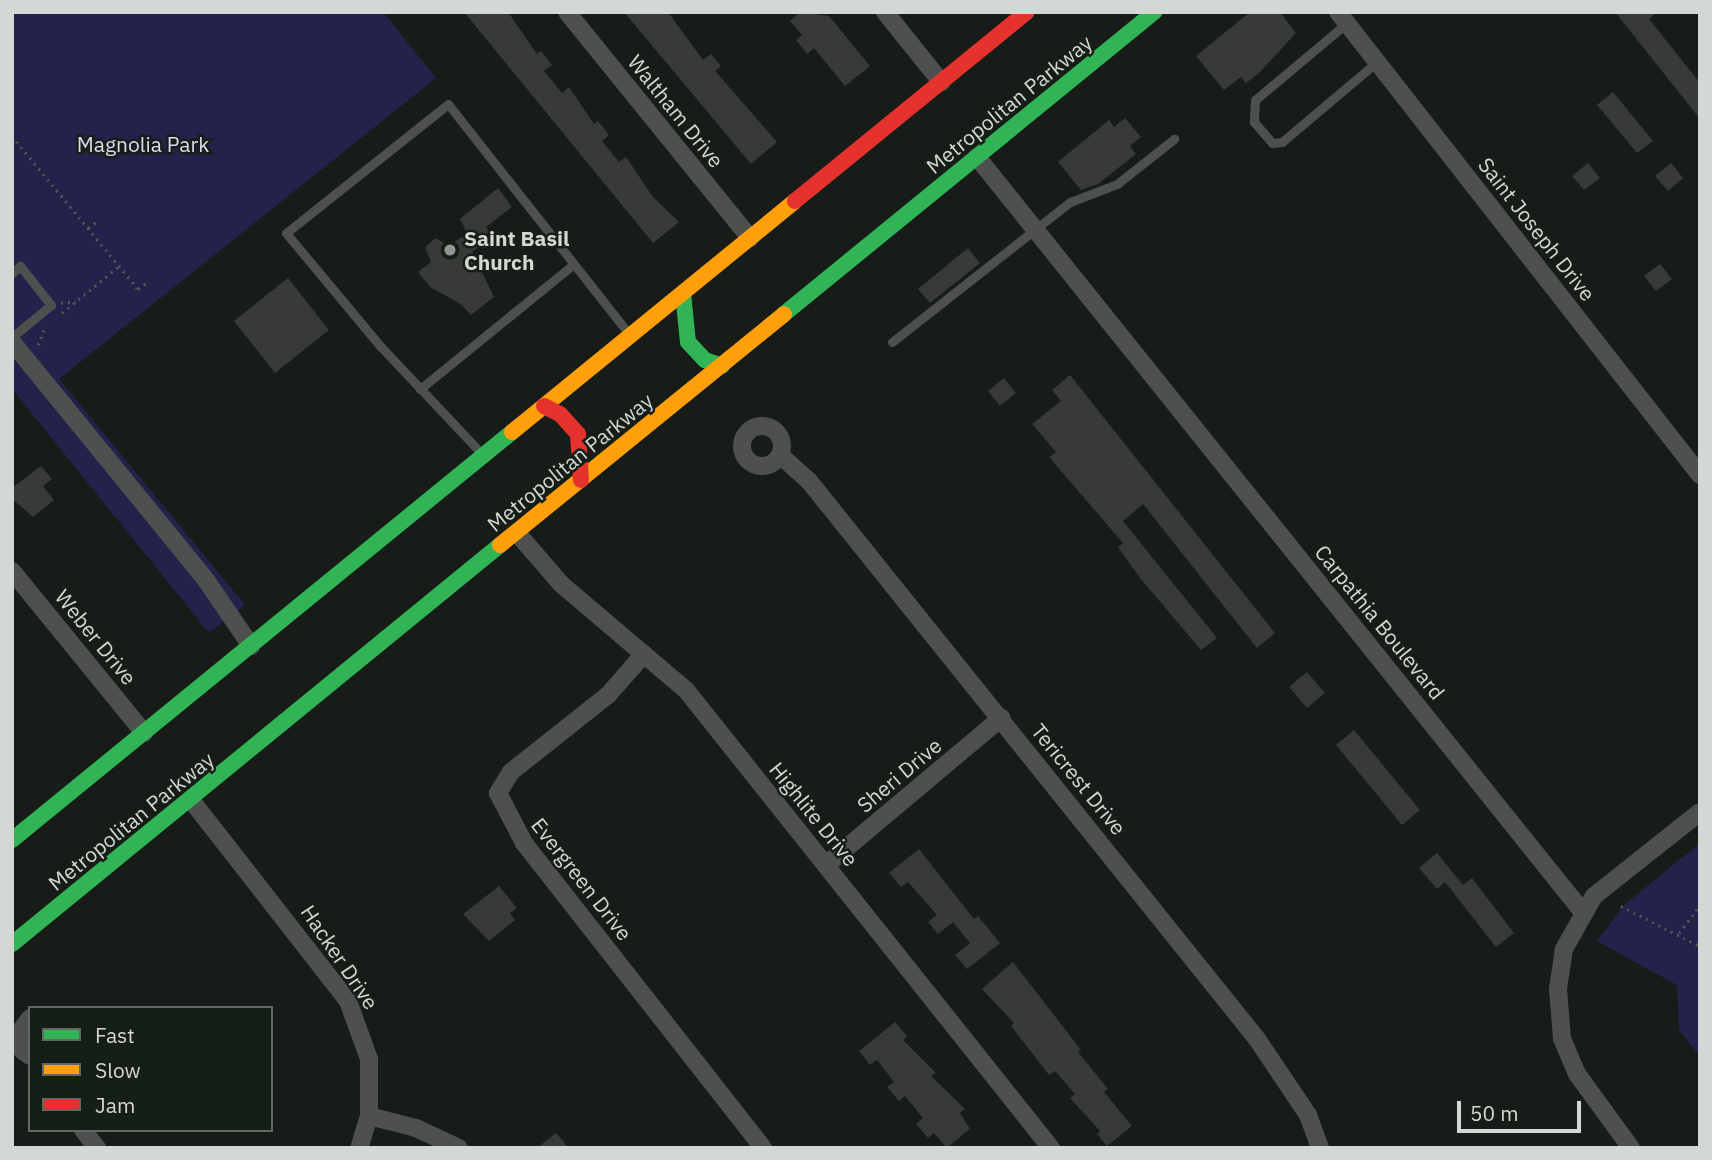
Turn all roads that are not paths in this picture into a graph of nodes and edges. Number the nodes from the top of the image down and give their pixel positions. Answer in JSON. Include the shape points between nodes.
{"nodes":[{"id":1,"x":567,"y":12,"type":"edge"},
{"id":2,"x":885,"y":12,"type":"edge"},
{"id":3,"x":1027,"y":12,"type":"edge"},
{"id":4,"x":1154,"y":12,"type":"edge"},
{"id":5,"x":1343,"y":17,"type":"edge"},
{"id":6,"x":1378,"y":61,"type":"junction"},
{"id":7,"x":942,"y":82,"type":"junction"},
{"id":8,"x":1174,"y":139,"type":"dead end"},
{"id":9,"x":977,"y":157,"type":"junction"},
{"id":10,"x":1035,"y":229,"type":"junction"},
{"id":11,"x":750,"y":238,"type":"junction"},
{"id":12,"x":574,"y":264,"type":"junction"},
{"id":13,"x":12,"y":273,"type":"edge"},
{"id":14,"x":683,"y":293,"type":"junction"},
{"id":15,"x":630,"y":335,"type":"junction"},
{"id":16,"x":12,"y":339,"type":"edge"},
{"id":17,"x":892,"y":342,"type":"dead end"},
{"id":18,"x":722,"y":366,"type":"junction"},
{"id":19,"x":420,"y":389,"type":"junction"},
{"id":20,"x":544,"y":407,"type":"junction"},
{"id":21,"x":780,"y":455,"type":"dead end"},
{"id":22,"x":485,"y":456,"type":"junction"},
{"id":23,"x":1700,"y":475,"type":"edge"},
{"id":24,"x":581,"y":480,"type":"junction"},
{"id":25,"x":517,"y":533,"type":"junction"},
{"id":26,"x":12,"y":571,"type":"edge"},
{"id":27,"x":251,"y":646,"type":"junction"},
{"id":28,"x":644,"y":654,"type":"junction"},
{"id":29,"x":1001,"y":719,"type":"junction"},
{"id":30,"x":144,"y":733,"type":"junction"},
{"id":31,"x":191,"y":800,"type":"junction"},
{"id":32,"x":1700,"y":812,"type":"edge"},
{"id":33,"x":12,"y":840,"type":"edge"},
{"id":34,"x":826,"y":865,"type":"junction"},
{"id":35,"x":1582,"y":911,"type":"junction"},
{"id":36,"x":12,"y":944,"type":"edge"},
{"id":37,"x":28,"y":1021,"type":"edge"},
{"id":38,"x":28,"y":1054,"type":"edge"},
{"id":39,"x":369,"y":1116,"type":"junction"},
{"id":40,"x":85,"y":1132,"type":"edge"},
{"id":41,"x":97,"y":1148,"type":"edge"},
{"id":42,"x":359,"y":1148,"type":"edge"},
{"id":43,"x":459,"y":1148,"type":"edge"},
{"id":44,"x":764,"y":1148,"type":"edge"},
{"id":45,"x":1051,"y":1148,"type":"edge"},
{"id":46,"x":1320,"y":1148,"type":"edge"},
{"id":47,"x":1630,"y":1148,"type":"edge"}],
"edges":[{"from":1,"to":11,"type":"street","name":"Waltham Drive"},
{"from":2,"to":7,"type":"street"},
{"from":3,"to":7,"type":"main road"},
{"from":4,"to":9,"type":"main road","name":"Metropolitan Parkway"},
{"from":5,"to":6,"type":"street","name":"Saint Joseph Drive"},
{"from":5,"to":6,"type":"lane","via":[[1255,100],[1254,122],[1272,143],[1282,142]]},
{"from":6,"to":23,"type":"street","name":"Saint Joseph Drive"},
{"from":7,"to":11,"type":"main road"},
{"from":8,"to":10,"type":"lane","via":[[1117,184],[1070,202]]},
{"from":9,"to":10,"type":"street","name":"Carpathia Boulevard"},
{"from":9,"to":18,"type":"main road","name":"Metropolitan Parkway"},
{"from":10,"to":17,"type":"lane"},
{"from":10,"to":35,"type":"street","name":"Carpathia Boulevard"},
{"from":11,"to":14,"type":"main road"},
{"from":12,"to":15,"type":"lane"},
{"from":12,"to":19,"type":"lane"},
{"from":12,"to":19,"type":"lane","via":[[448,104],[286,233]]},
{"from":13,"to":16,"type":"lane","via":[[20,266],[51,305]]},
{"from":14,"to":15,"type":"main road"},
{"from":14,"to":18,"type":"main road","via":[[688,342],[705,360]]},
{"from":15,"to":20,"type":"main road"},
{"from":16,"to":27,"type":"street","via":[[206,580]]},
{"from":18,"to":24,"type":"main road","name":"Metropolitan Parkway"},
{"from":19,"to":22,"type":"lane"},
{"from":20,"to":22,"type":"main road"},
{"from":20,"to":24,"type":"main road","via":[[560,414],[578,434]]},
{"from":21,"to":29,"type":"street","name":"Tericrest Drive","via":[[809,481]]},
{"from":22,"to":27,"type":"main road"},
{"from":24,"to":25,"type":"main road","name":"Metropolitan Parkway"},
{"from":25,"to":28,"type":"street","name":"Highlite Drive","via":[[561,584]]},
{"from":25,"to":31,"type":"main road","name":"Metropolitan Parkway"},
{"from":26,"to":30,"type":"street","name":"Weber Drive"},
{"from":27,"to":30,"type":"main road"},
{"from":28,"to":34,"type":"street","name":"Highlite Drive","via":[[686,690]]},
{"from":28,"to":44,"type":"street","name":"Evergreen Drive","via":[[608,695],[510,772],[498,793],[524,843]]},
{"from":29,"to":34,"type":"street","name":"Sheri Drive"},
{"from":29,"to":46,"type":"street","name":"Tericrest Drive","via":[[1257,1039],[1308,1115]]},
{"from":30,"to":33,"type":"main road"},
{"from":31,"to":36,"type":"main road","name":"Metropolitan Parkway","via":[[28,922]]},
{"from":31,"to":39,"type":"street","name":"Hacker Drive","via":[[348,1001],[369,1059]]},
{"from":32,"to":35,"type":"street","via":[[1613,878]]},
{"from":34,"to":45,"type":"street","name":"Highlite Drive"},
{"from":35,"to":47,"type":"street","via":[[1564,949],[1560,971],[1562,1038],[1583,1084]]},
{"from":37,"to":38,"type":"street","via":[[18,1034]]},
{"from":39,"to":42,"type":"street","name":"Hacker Drive"},
{"from":39,"to":43,"type":"street","via":[[426,1132]]},
{"from":40,"to":41,"type":"street"}]}
